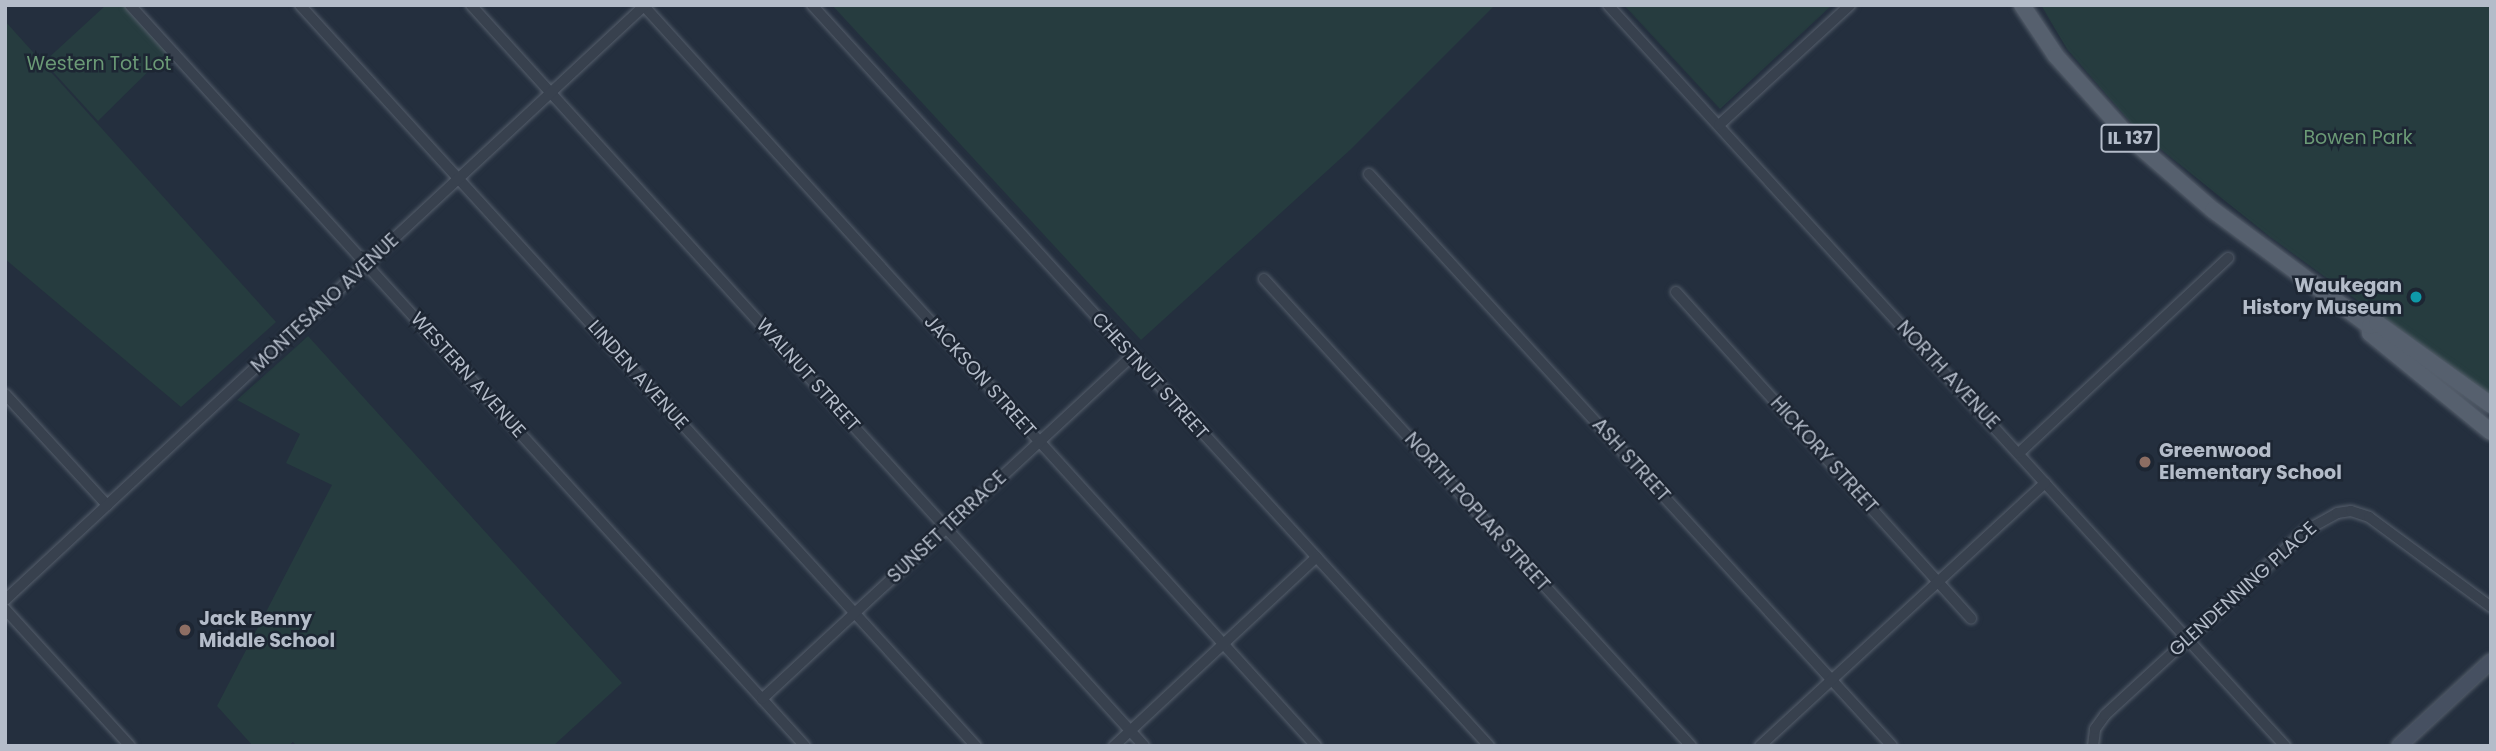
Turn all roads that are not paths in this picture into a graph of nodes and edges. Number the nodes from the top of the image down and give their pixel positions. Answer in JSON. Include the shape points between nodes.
{"nodes":[{"id":1,"x":130,"y":5,"type":"edge"},
{"id":2,"x":300,"y":5,"type":"edge"},
{"id":3,"x":471,"y":5,"type":"edge"},
{"id":4,"x":812,"y":5,"type":"edge"},
{"id":5,"x":1608,"y":5,"type":"edge"},
{"id":6,"x":1850,"y":5,"type":"edge"},
{"id":7,"x":2022,"y":5,"type":"edge"},
{"id":8,"x":644,"y":6,"type":"edge"},
{"id":9,"x":551,"y":93,"type":"junction"},
{"id":10,"x":1719,"y":125,"type":"junction"},
{"id":11,"x":1369,"y":174,"type":"dead end"},
{"id":12,"x":459,"y":179,"type":"junction"},
{"id":13,"x":2228,"y":258,"type":"dead end"},
{"id":14,"x":367,"y":264,"type":"junction"},
{"id":15,"x":1264,"y":279,"type":"dead end"},
{"id":16,"x":1676,"y":292,"type":"dead end"},
{"id":17,"x":2370,"y":326,"type":"junction"},
{"id":18,"x":1132,"y":356,"type":"junction"},
{"id":19,"x":5,"y":394,"type":"edge"},
{"id":20,"x":2491,"y":404,"type":"edge"},
{"id":21,"x":2491,"y":432,"type":"edge"},
{"id":22,"x":1040,"y":441,"type":"junction"},
{"id":23,"x":2019,"y":453,"type":"junction"},
{"id":24,"x":2045,"y":483,"type":"junction"},
{"id":25,"x":107,"y":505,"type":"junction"},
{"id":26,"x":946,"y":528,"type":"junction"},
{"id":27,"x":1317,"y":557,"type":"junction"},
{"id":28,"x":1938,"y":580,"type":"junction"},
{"id":29,"x":5,"y":600,"type":"edge"},
{"id":30,"x":2491,"y":607,"type":"edge"},
{"id":31,"x":5,"y":609,"type":"edge"},
{"id":32,"x":855,"y":613,"type":"junction"},
{"id":33,"x":1971,"y":619,"type":"dead end"},
{"id":34,"x":2187,"y":639,"type":"junction"},
{"id":35,"x":1224,"y":644,"type":"junction"},
{"id":36,"x":2491,"y":661,"type":"edge"},
{"id":37,"x":1830,"y":678,"type":"junction"},
{"id":38,"x":762,"y":699,"type":"junction"},
{"id":39,"x":1131,"y":731,"type":"junction"},
{"id":40,"x":130,"y":746,"type":"edge"},
{"id":41,"x":805,"y":746,"type":"edge"},
{"id":42,"x":976,"y":746,"type":"edge"},
{"id":43,"x":1114,"y":746,"type":"edge"},
{"id":44,"x":1144,"y":746,"type":"edge"},
{"id":45,"x":1316,"y":746,"type":"edge"},
{"id":46,"x":1489,"y":746,"type":"edge"},
{"id":47,"x":1691,"y":746,"type":"edge"},
{"id":48,"x":1760,"y":746,"type":"edge"},
{"id":49,"x":1892,"y":746,"type":"edge"},
{"id":50,"x":2093,"y":746,"type":"edge"},
{"id":51,"x":2285,"y":746,"type":"edge"},
{"id":52,"x":2399,"y":746,"type":"edge"}],
"edges":[{"from":1,"to":14,"type":"street","name":"WESTERN AVENUE"},
{"from":2,"to":12,"type":"street","name":"LINDEN AVENUE"},
{"from":3,"to":9,"type":"street","name":"WALNUT STREET"},
{"from":4,"to":18,"type":"street","name":"CHESTNUT STREET"},
{"from":5,"to":10,"type":"street","name":"NORTH AVENUE"},
{"from":6,"to":10,"type":"street"},
{"from":7,"to":17,"type":"main road","number":"IL 137","via":[[2056,56],[2131,139],[2213,210]]},
{"from":8,"to":9,"type":"street","name":"MONTESANO AVENUE"},
{"from":8,"to":22,"type":"street","name":"JACKSON STREET"},
{"from":9,"to":12,"type":"street","name":"MONTESANO AVENUE"},
{"from":9,"to":26,"type":"street","name":"WALNUT STREET"},
{"from":10,"to":23,"type":"street","name":"NORTH AVENUE"},
{"from":11,"to":37,"type":"street","name":"ASH STREET"},
{"from":12,"to":14,"type":"street","name":"MONTESANO AVENUE"},
{"from":12,"to":32,"type":"street","name":"LINDEN AVENUE"},
{"from":13,"to":23,"type":"street"},
{"from":14,"to":25,"type":"street","name":"MONTESANO AVENUE"},
{"from":14,"to":38,"type":"street","name":"WESTERN AVENUE"},
{"from":15,"to":47,"type":"street","name":"NORTH POPLAR STREET"},
{"from":16,"to":28,"type":"street","name":"HICKORY STREET"},
{"from":17,"to":20,"type":"main road","number":"IL 137","via":[[2377,323]]},
{"from":17,"to":21,"type":"main road","number":"IL 137","via":[[2370,333]]},
{"from":18,"to":22,"type":"street","name":"SUNSET TERRACE"},
{"from":18,"to":27,"type":"street","name":"CHESTNUT STREET"},
{"from":19,"to":25,"type":"street"},
{"from":22,"to":26,"type":"street","name":"SUNSET TERRACE"},
{"from":22,"to":35,"type":"street","name":"JACKSON STREET"},
{"from":23,"to":24,"type":"street","name":"NORTH AVENUE"},
{"from":24,"to":28,"type":"street"},
{"from":24,"to":34,"type":"street","name":"NORTH AVENUE"},
{"from":25,"to":29,"type":"street","name":"MONTESANO AVENUE"},
{"from":26,"to":32,"type":"street","name":"SUNSET TERRACE"},
{"from":26,"to":39,"type":"street","name":"WALNUT STREET"},
{"from":27,"to":35,"type":"street"},
{"from":27,"to":46,"type":"street","name":"CHESTNUT STREET"},
{"from":28,"to":33,"type":"street","name":"HICKORY STREET"},
{"from":28,"to":37,"type":"street"},
{"from":30,"to":34,"type":"street","name":"GLENDENNING PLACE","via":[[2368,517],[2351,510],[2319,519]]},
{"from":31,"to":40,"type":"street"},
{"from":32,"to":38,"type":"street","name":"SUNSET TERRACE"},
{"from":32,"to":42,"type":"street","name":"LINDEN AVENUE"},
{"from":34,"to":50,"type":"street","name":"GLENDENNING PLACE","via":[[2105,715],[2095,729]]},
{"from":34,"to":51,"type":"street","name":"NORTH AVENUE"},
{"from":35,"to":39,"type":"street"},
{"from":35,"to":45,"type":"street","name":"JACKSON STREET"},
{"from":36,"to":52,"type":"street"},
{"from":37,"to":48,"type":"street"},
{"from":37,"to":49,"type":"street","name":"ASH STREET"},
{"from":38,"to":41,"type":"street","name":"WESTERN AVENUE"},
{"from":39,"to":43,"type":"street"},
{"from":39,"to":44,"type":"street","name":"WALNUT STREET"}]}
